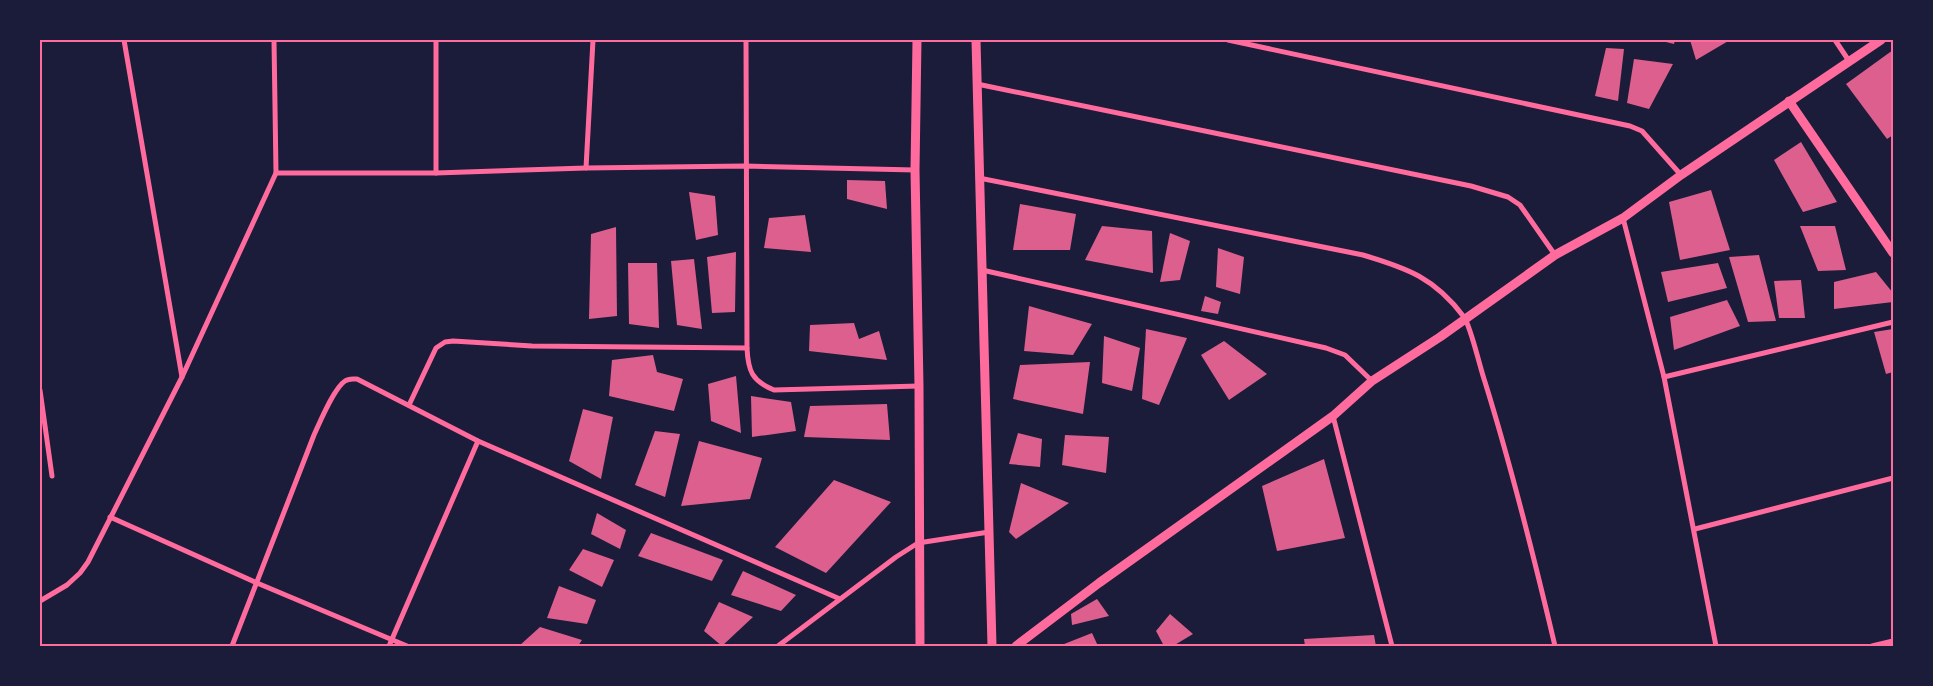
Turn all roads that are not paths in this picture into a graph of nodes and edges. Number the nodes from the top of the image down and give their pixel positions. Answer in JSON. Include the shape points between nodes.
{"nodes":[{"id":1,"x":124,"y":40,"type":"edge"},
{"id":2,"x":274,"y":40,"type":"edge"},
{"id":3,"x":436,"y":40,"type":"edge"},
{"id":4,"x":592,"y":40,"type":"edge"},
{"id":5,"x":746,"y":40,"type":"edge"},
{"id":6,"x":917,"y":40,"type":"edge"},
{"id":7,"x":976,"y":40,"type":"edge"},
{"id":8,"x":1228,"y":40,"type":"edge"},
{"id":9,"x":1835,"y":40,"type":"edge"},
{"id":10,"x":1881,"y":40,"type":"edge"},
{"id":11,"x":1849,"y":61,"type":"junction"},
{"id":12,"x":976,"y":84,"type":"junction"},
{"id":13,"x":1788,"y":101,"type":"junction"},
{"id":14,"x":745,"y":166,"type":"junction"},
{"id":15,"x":586,"y":168,"type":"junction"},
{"id":16,"x":915,"y":170,"type":"junction"},
{"id":17,"x":436,"y":172,"type":"junction"},
{"id":18,"x":276,"y":173,"type":"junction"},
{"id":19,"x":1681,"y":175,"type":"junction"},
{"id":20,"x":979,"y":178,"type":"junction"},
{"id":21,"x":1623,"y":218,"type":"junction"},
{"id":22,"x":1893,"y":253,"type":"edge"},
{"id":23,"x":1555,"y":255,"type":"junction"},
{"id":24,"x":981,"y":270,"type":"junction"},
{"id":25,"x":1465,"y":318,"type":"junction"},
{"id":26,"x":1893,"y":322,"type":"edge"},
{"id":27,"x":747,"y":348,"type":"junction"},
{"id":28,"x":182,"y":377,"type":"junction"},
{"id":29,"x":1664,"y":377,"type":"junction"},
{"id":30,"x":1372,"y":381,"type":"junction"},
{"id":31,"x":919,"y":386,"type":"junction"},
{"id":32,"x":40,"y":390,"type":"edge"},
{"id":33,"x":408,"y":405,"type":"junction"},
{"id":34,"x":1333,"y":416,"type":"junction"},
{"id":35,"x":478,"y":441,"type":"junction"},
{"id":36,"x":52,"y":476,"type":"dead end"},
{"id":37,"x":1893,"y":478,"type":"edge"},
{"id":38,"x":110,"y":517,"type":"junction"},
{"id":39,"x":1695,"y":530,"type":"junction"},
{"id":40,"x":989,"y":532,"type":"junction"},
{"id":41,"x":918,"y":543,"type":"junction"},
{"id":42,"x":257,"y":583,"type":"junction"},
{"id":43,"x":840,"y":599,"type":"junction"},
{"id":44,"x":40,"y":601,"type":"edge"},
{"id":45,"x":392,"y":638,"type":"junction"},
{"id":46,"x":1893,"y":641,"type":"edge"},
{"id":47,"x":232,"y":646,"type":"edge"},
{"id":48,"x":389,"y":646,"type":"edge"},
{"id":49,"x":407,"y":646,"type":"edge"},
{"id":50,"x":778,"y":646,"type":"edge"},
{"id":51,"x":920,"y":646,"type":"edge"},
{"id":52,"x":992,"y":646,"type":"edge"},
{"id":53,"x":1016,"y":646,"type":"edge"},
{"id":54,"x":1392,"y":646,"type":"edge"},
{"id":55,"x":1555,"y":646,"type":"edge"},
{"id":56,"x":1716,"y":646,"type":"edge"},
{"id":57,"x":1872,"y":646,"type":"edge"}],
"edges":[{"from":1,"to":28,"type":"street"},
{"from":2,"to":18,"type":"street"},
{"from":3,"to":17,"type":"street"},
{"from":4,"to":15,"type":"street"},
{"from":5,"to":14,"type":"street"},
{"from":6,"to":16,"type":"street"},
{"from":7,"to":12,"type":"street"},
{"from":8,"to":19,"type":"street","via":[[1630,126],[1642,131]]},
{"from":9,"to":11,"type":"street"},
{"from":10,"to":11,"type":"street"},
{"from":11,"to":13,"type":"street"},
{"from":12,"to":20,"type":"street"},
{"from":12,"to":23,"type":"street","via":[[1471,186],[1508,197],[1520,205]]},
{"from":13,"to":19,"type":"street"},
{"from":13,"to":22,"type":"street"},
{"from":14,"to":15,"type":"street"},
{"from":14,"to":16,"type":"street"},
{"from":14,"to":27,"type":"street"},
{"from":15,"to":17,"type":"street"},
{"from":16,"to":31,"type":"street"},
{"from":17,"to":18,"type":"street"},
{"from":18,"to":28,"type":"street"},
{"from":19,"to":21,"type":"street"},
{"from":20,"to":24,"type":"street"},
{"from":20,"to":25,"type":"street","via":[[1363,255],[1420,275]]},
{"from":21,"to":23,"type":"street"},
{"from":21,"to":29,"type":"street"},
{"from":23,"to":25,"type":"street"},
{"from":24,"to":30,"type":"street","via":[[1300,341],[1345,355]]},
{"from":24,"to":40,"type":"street"},
{"from":25,"to":30,"type":"street","via":[[1440,338]]},
{"from":25,"to":55,"type":"street","via":[[1511,467]]},
{"from":26,"to":29,"type":"street"},
{"from":27,"to":31,"type":"street","via":[[752,376],[774,390]]},
{"from":27,"to":33,"type":"street","via":[[445,342],[436,348]]},
{"from":28,"to":38,"type":"street"},
{"from":29,"to":39,"type":"street"},
{"from":30,"to":34,"type":"street"},
{"from":31,"to":41,"type":"street"},
{"from":32,"to":36,"type":"street"},
{"from":33,"to":35,"type":"street"},
{"from":33,"to":42,"type":"street","via":[[357,380],[342,383],[314,434]]},
{"from":34,"to":53,"type":"street"},
{"from":34,"to":54,"type":"street"},
{"from":35,"to":43,"type":"street"},
{"from":35,"to":45,"type":"street"},
{"from":37,"to":39,"type":"street"},
{"from":38,"to":42,"type":"street"},
{"from":38,"to":44,"type":"street","via":[[80,573]]},
{"from":39,"to":56,"type":"street"},
{"from":40,"to":41,"type":"street"},
{"from":40,"to":52,"type":"street"},
{"from":41,"to":43,"type":"street"},
{"from":41,"to":51,"type":"street"},
{"from":42,"to":45,"type":"street"},
{"from":42,"to":47,"type":"street"},
{"from":43,"to":50,"type":"street"},
{"from":45,"to":48,"type":"street"},
{"from":45,"to":49,"type":"street"},
{"from":46,"to":57,"type":"street"}]}
